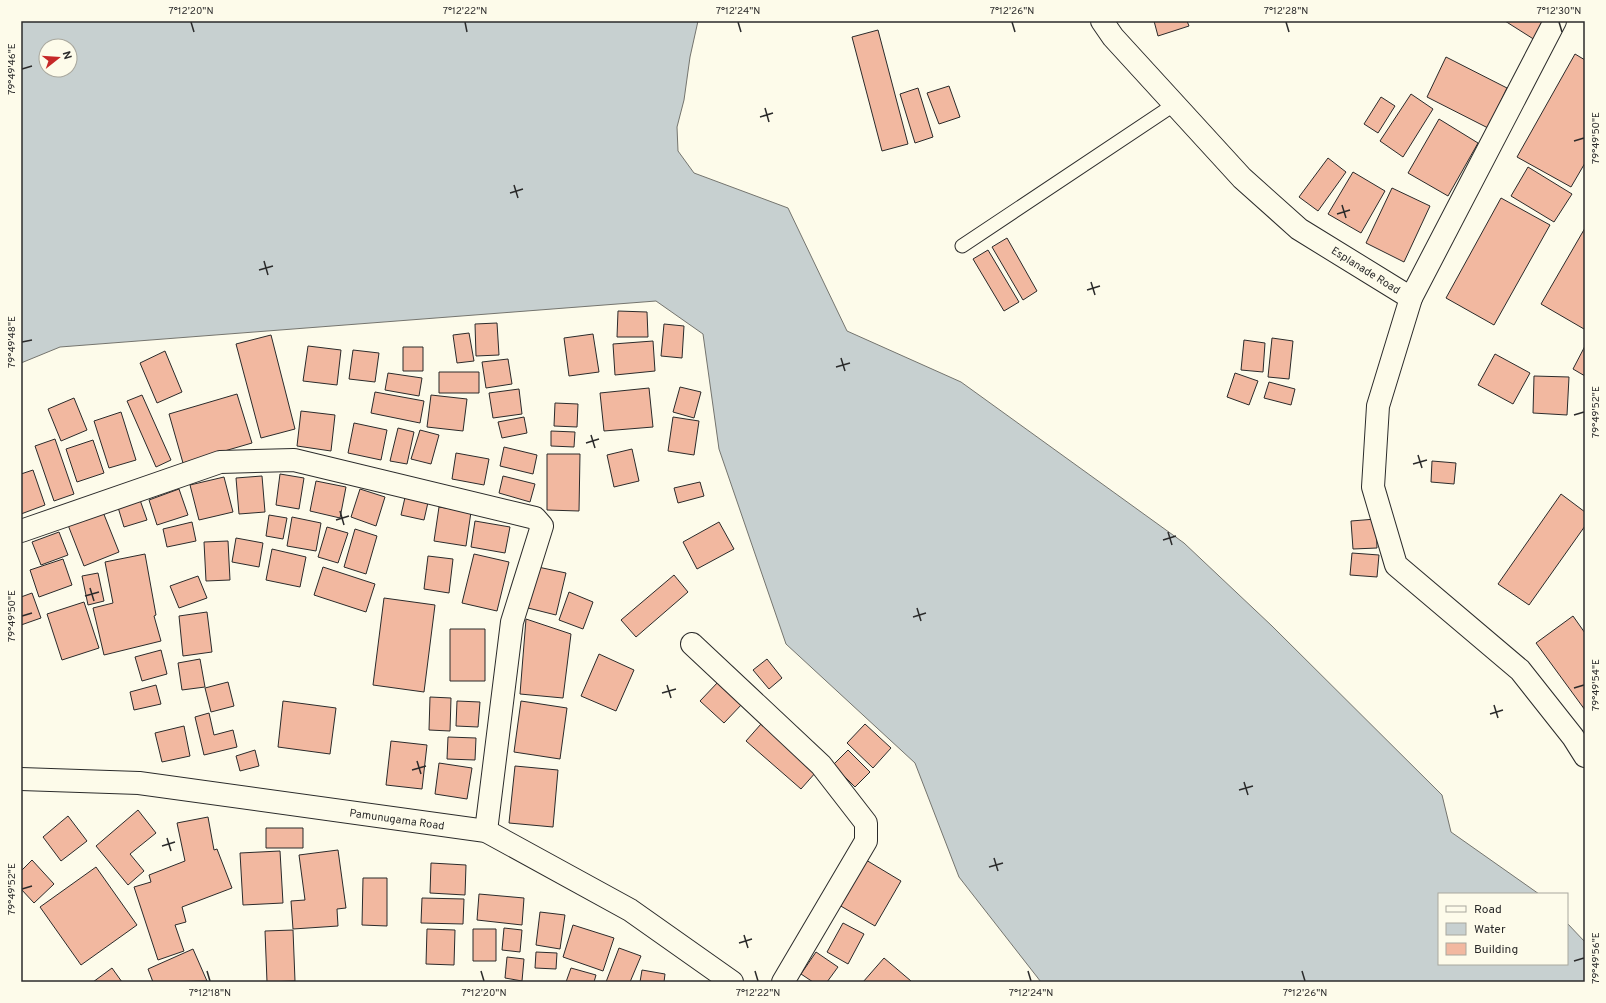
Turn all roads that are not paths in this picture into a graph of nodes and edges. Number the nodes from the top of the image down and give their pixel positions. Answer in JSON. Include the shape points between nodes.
{"nodes":[{"id":1,"x":1102,"y":21,"type":"edge"},
{"id":2,"x":1555,"y":21,"type":"edge"},
{"id":3,"x":1175,"y":104,"type":"junction"},
{"id":4,"x":962,"y":246,"type":"dead end"},
{"id":5,"x":1411,"y":298,"type":"junction"},
{"id":6,"x":21,"y":531,"type":"edge"},
{"id":7,"x":692,"y":644,"type":"dead end"},
{"id":8,"x":1585,"y":756,"type":"edge"},
{"id":9,"x":21,"y":779,"type":"edge"},
{"id":10,"x":486,"y":831,"type":"junction"},
{"id":11,"x":732,"y":982,"type":"edge"},
{"id":12,"x":783,"y":982,"type":"edge"}],
"edges":[{"from":1,"to":3,"type":"street","name":"Esplanade Road","via":[[1113,37]]},
{"from":2,"to":5,"type":"street","name":"Esplanade Road"},
{"from":3,"to":4,"type":"lane"},
{"from":3,"to":5,"type":"street","name":"Esplanade Road","via":[[1242,178],[1299,229]]},
{"from":5,"to":8,"type":"street","via":[[1378,406],[1372,486],[1396,565],[1520,670]]},
{"from":6,"to":10,"type":"street","via":[[220,462],[294,460],[535,518],[542,526],[512,622]]},
{"from":7,"to":12,"type":"street","via":[[821,765],[866,823],[866,841]]},
{"from":9,"to":10,"type":"street","name":"Pamunugama Road","via":[[139,783]]},
{"from":10,"to":11,"type":"street","name":"Pamunugama Road","via":[[630,910]]}]}
